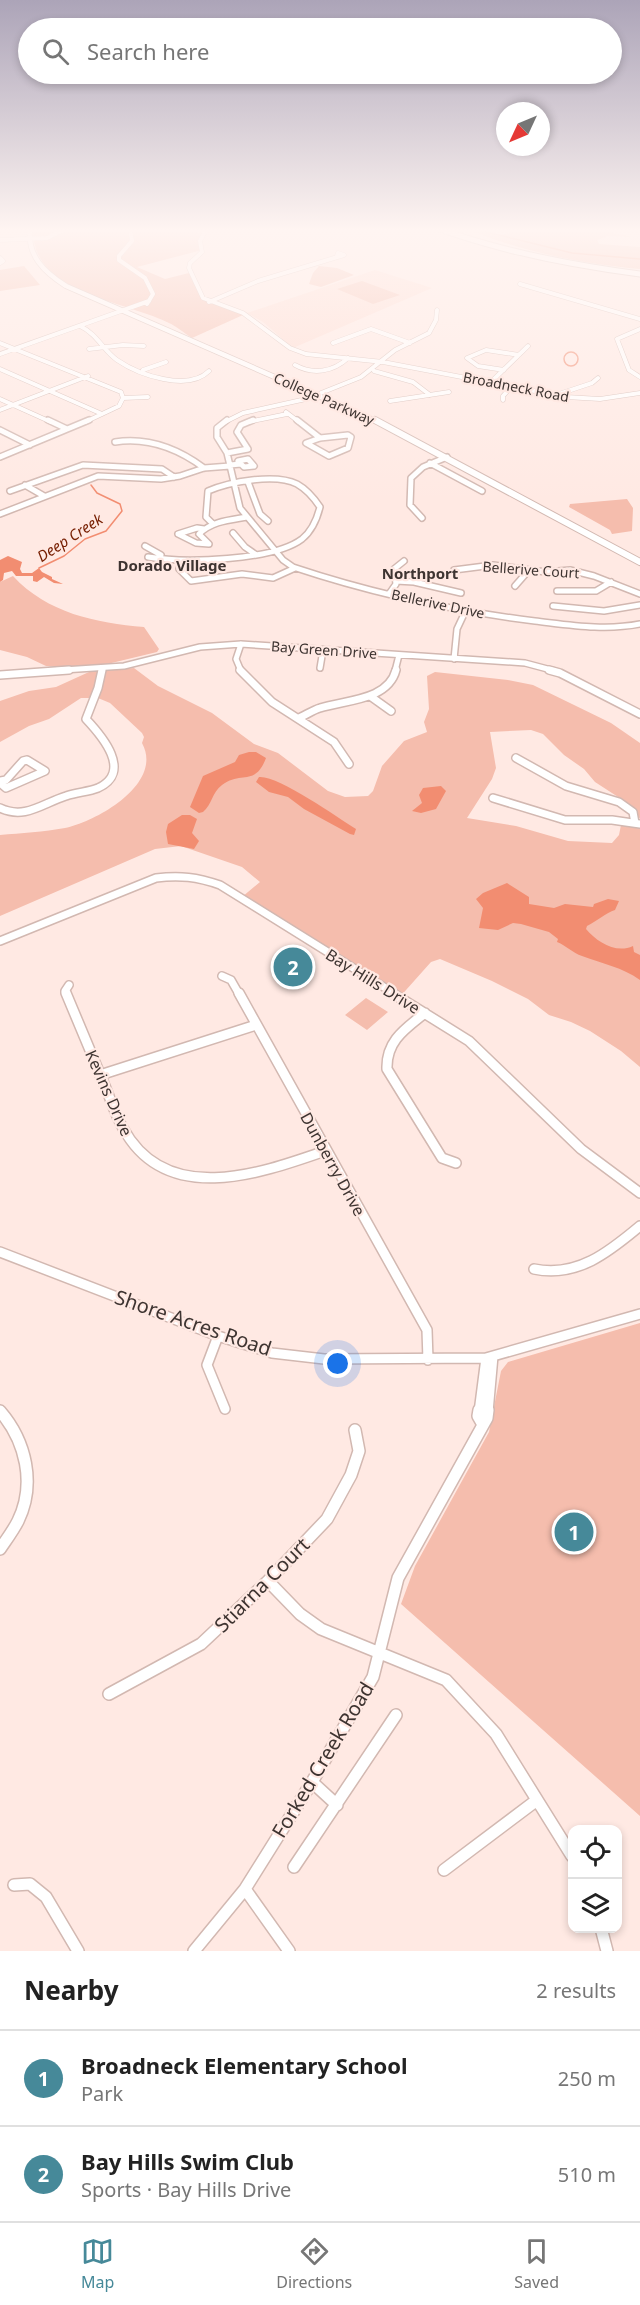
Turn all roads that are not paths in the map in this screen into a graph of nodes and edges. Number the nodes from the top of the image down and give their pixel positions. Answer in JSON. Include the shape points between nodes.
{"nodes":[{"id":1,"x":101,"y":319,"type":"edge"},
{"id":2,"x":140,"y":319,"type":"edge"},
{"id":3,"x":251,"y":319,"type":"edge"},
{"id":4,"x":436,"y":319,"type":"edge"},
{"id":5,"x":80,"y":326,"type":"junction"},
{"id":6,"x":640,"y":329,"type":"edge"},
{"id":7,"x":333,"y":343,"type":"dead end"},
{"id":8,"x":410,"y":343,"type":"junction"},
{"id":9,"x":0,"y":344,"type":"edge"},
{"id":10,"x":144,"y":346,"type":"dead end"},
{"id":11,"x":528,"y":346,"type":"dead end"},
{"id":12,"x":106,"y":347,"type":"junction"},
{"id":13,"x":16,"y":348,"type":"junction"},
{"id":14,"x":89,"y":349,"type":"dead end"},
{"id":15,"x":0,"y":354,"type":"edge"},
{"id":16,"x":519,"y":355,"type":"junction"},
{"id":17,"x":348,"y":358,"type":"junction"},
{"id":18,"x":166,"y":362,"type":"dead end"},
{"id":19,"x":382,"y":362,"type":"junction"},
{"id":20,"x":295,"y":365,"type":"dead end"},
{"id":21,"x":0,"y":369,"type":"edge"},
{"id":22,"x":143,"y":370,"type":"junction"},
{"id":23,"x":504,"y":370,"type":"junction"},
{"id":24,"x":209,"y":371,"type":"dead end"},
{"id":25,"x":374,"y":371,"type":"junction"},
{"id":26,"x":88,"y":376,"type":"junction"},
{"id":27,"x":640,"y":377,"type":"edge"},
{"id":28,"x":598,"y":378,"type":"dead end"},
{"id":29,"x":491,"y":382,"type":"junction"},
{"id":30,"x":512,"y":386,"type":"junction"},
{"id":31,"x":50,"y":391,"type":"junction"},
{"id":32,"x":449,"y":392,"type":"dead end"},
{"id":33,"x":640,"y":393,"type":"edge"},
{"id":34,"x":316,"y":394,"type":"junction"},
{"id":35,"x":430,"y":395,"type":"junction"},
{"id":36,"x":555,"y":395,"type":"junction"},
{"id":37,"x":148,"y":397,"type":"dead end"},
{"id":38,"x":123,"y":398,"type":"junction"},
{"id":39,"x":0,"y":399,"type":"edge"},
{"id":40,"x":503,"y":400,"type":"dead end"},
{"id":41,"x":390,"y":401,"type":"dead end"},
{"id":42,"x":14,"y":405,"type":"junction"},
{"id":43,"x":280,"y":406,"type":"junction"},
{"id":44,"x":0,"y":410,"type":"edge"},
{"id":45,"x":102,"y":414,"type":"junction"},
{"id":46,"x":287,"y":414,"type":"junction"},
{"id":47,"x":67,"y":429,"type":"junction"},
{"id":48,"x":0,"y":430,"type":"edge"},
{"id":49,"x":320,"y":438,"type":"junction"},
{"id":50,"x":115,"y":442,"type":"dead end"},
{"id":51,"x":30,"y":444,"type":"junction"},
{"id":52,"x":227,"y":453,"type":"junction"},
{"id":53,"x":0,"y":457,"type":"edge"},
{"id":54,"x":447,"y":457,"type":"junction"},
{"id":55,"x":430,"y":463,"type":"junction"},
{"id":56,"x":241,"y":464,"type":"dead end"},
{"id":57,"x":230,"y":465,"type":"junction"},
{"id":58,"x":204,"y":468,"type":"junction"},
{"id":59,"x":174,"y":477,"type":"junction"},
{"id":60,"x":248,"y":482,"type":"junction"},
{"id":61,"x":234,"y":483,"type":"junction"},
{"id":62,"x":25,"y":485,"type":"junction"},
{"id":63,"x":10,"y":491,"type":"dead end"},
{"id":64,"x":482,"y":491,"type":"dead end"},
{"id":65,"x":44,"y":496,"type":"junction"},
{"id":66,"x":0,"y":514,"type":"edge"},
{"id":67,"x":247,"y":517,"type":"junction"},
{"id":68,"x":422,"y":518,"type":"dead end"},
{"id":69,"x":267,"y":520,"type":"dead end"},
{"id":70,"x":213,"y":524,"type":"junction"},
{"id":71,"x":204,"y":529,"type":"junction"},
{"id":72,"x":233,"y":533,"type":"dead end"},
{"id":73,"x":145,"y":546,"type":"dead end"},
{"id":74,"x":274,"y":549,"type":"junction"},
{"id":75,"x":255,"y":554,"type":"junction"},
{"id":76,"x":148,"y":556,"type":"dead end"},
{"id":77,"x":159,"y":559,"type":"junction"},
{"id":78,"x":180,"y":561,"type":"junction"},
{"id":79,"x":404,"y":561,"type":"dead end"},
{"id":80,"x":640,"y":562,"type":"edge"},
{"id":81,"x":295,"y":568,"type":"junction"},
{"id":82,"x":454,"y":570,"type":"dead end"},
{"id":83,"x":529,"y":570,"type":"junction"},
{"id":84,"x":396,"y":581,"type":"junction"},
{"id":85,"x":611,"y":582,"type":"junction"},
{"id":86,"x":515,"y":586,"type":"dead end"},
{"id":87,"x":557,"y":591,"type":"dead end"},
{"id":88,"x":460,"y":593,"type":"dead end"},
{"id":89,"x":389,"y":594,"type":"junction"},
{"id":90,"x":640,"y":594,"type":"edge"},
{"id":91,"x":640,"y":604,"type":"edge"},
{"id":92,"x":553,"y":606,"type":"dead end"},
{"id":93,"x":465,"y":612,"type":"junction"},
{"id":94,"x":640,"y":624,"type":"edge"},
{"id":95,"x":241,"y":644,"type":"junction"},
{"id":96,"x":323,"y":650,"type":"junction"},
{"id":97,"x":399,"y":655,"type":"junction"},
{"id":98,"x":454,"y":659,"type":"junction"},
{"id":99,"x":102,"y":668,"type":"junction"},
{"id":100,"x":320,"y":668,"type":"dead end"},
{"id":101,"x":0,"y":675,"type":"edge"},
{"id":102,"x":370,"y":696,"type":"junction"},
{"id":103,"x":391,"y":711,"type":"dead end"},
{"id":104,"x":640,"y":714,"type":"edge"},
{"id":105,"x":299,"y":718,"type":"junction"},
{"id":106,"x":516,"y":758,"type":"dead end"},
{"id":107,"x":349,"y":764,"type":"dead end"},
{"id":108,"x":0,"y":782,"type":"edge"},
{"id":109,"x":493,"y":798,"type":"dead end"},
{"id":110,"x":0,"y":808,"type":"edge"},
{"id":111,"x":638,"y":823,"type":"edge"},
{"id":112,"x":0,"y":941,"type":"edge"},
{"id":113,"x":222,"y":976,"type":"dead end"},
{"id":114,"x":69,"y":985,"type":"dead end"},
{"id":115,"x":425,"y":1013,"type":"junction"},
{"id":116,"x":256,"y":1025,"type":"junction"},
{"id":117,"x":100,"y":1075,"type":"junction"},
{"id":118,"x":325,"y":1151,"type":"junction"},
{"id":119,"x":456,"y":1163,"type":"dead end"},
{"id":120,"x":640,"y":1193,"type":"edge"},
{"id":121,"x":640,"y":1227,"type":"edge"},
{"id":122,"x":0,"y":1252,"type":"edge"},
{"id":123,"x":534,"y":1269,"type":"dead end"},
{"id":124,"x":640,"y":1314,"type":"edge"},
{"id":125,"x":218,"y":1336,"type":"junction"},
{"id":126,"x":489,"y":1357,"type":"junction"},
{"id":127,"x":428,"y":1360,"type":"junction"},
{"id":128,"x":225,"y":1409,"type":"dead end"},
{"id":129,"x":0,"y":1411,"type":"edge"},
{"id":130,"x":355,"y":1430,"type":"dead end"},
{"id":131,"x":0,"y":1549,"type":"edge"},
{"id":132,"x":268,"y":1581,"type":"junction"},
{"id":133,"x":379,"y":1654,"type":"junction"},
{"id":134,"x":109,"y":1694,"type":"dead end"},
{"id":135,"x":396,"y":1714,"type":"dead end"},
{"id":136,"x":312,"y":1782,"type":"junction"},
{"id":137,"x":537,"y":1800,"type":"junction"},
{"id":138,"x":337,"y":1805,"type":"junction"},
{"id":139,"x":568,"y":1848,"type":"edge"},
{"id":140,"x":294,"y":1867,"type":"dead end"},
{"id":141,"x":444,"y":1870,"type":"dead end"},
{"id":142,"x":14,"y":1885,"type":"dead end"},
{"id":143,"x":245,"y":1888,"type":"junction"},
{"id":144,"x":602,"y":1933,"type":"edge"},
{"id":145,"x":78,"y":1951,"type":"edge"},
{"id":146,"x":194,"y":1951,"type":"edge"},
{"id":147,"x":289,"y":1951,"type":"edge"},
{"id":148,"x":607,"y":1951,"type":"edge"}],
"edges":[{"from":1,"to":5,"type":"street"},
{"from":2,"to":34,"type":"main road","name":"College Parkway"},
{"from":3,"to":17,"type":"street","name":"Broadneck Road","via":[[295,351]]},
{"from":4,"to":8,"type":"street","via":[[432,332]]},
{"from":5,"to":12,"type":"street","via":[[96,334]]},
{"from":5,"to":13,"type":"street"},
{"from":6,"to":27,"type":"street","via":[[617,339],[629,370]]},
{"from":7,"to":8,"type":"street","via":[[371,328]]},
{"from":8,"to":19,"type":"street"},
{"from":9,"to":13,"type":"street"},
{"from":10,"to":12,"type":"street"},
{"from":11,"to":16,"type":"street"},
{"from":12,"to":14,"type":"street"},
{"from":12,"to":22,"type":"street","via":[[117,360]]},
{"from":13,"to":15,"type":"street"},
{"from":13,"to":26,"type":"street"},
{"from":16,"to":23,"type":"street"},
{"from":16,"to":23,"type":"street","via":[[483,350],[467,358],[476,365]]},
{"from":17,"to":19,"type":"street","name":"Broadneck Road"},
{"from":17,"to":20,"type":"street","via":[[324,370],[306,370]]},
{"from":18,"to":22,"type":"street"},
{"from":19,"to":25,"type":"street"},
{"from":19,"to":29,"type":"street","name":"Broadneck Road"},
{"from":21,"to":31,"type":"street"},
{"from":22,"to":24,"type":"street","via":[[183,382]]},
{"from":23,"to":29,"type":"street"},
{"from":25,"to":34,"type":"street","name":"Bellerive Drive"},
{"from":25,"to":35,"type":"street","via":[[412,382]]},
{"from":26,"to":31,"type":"street"},
{"from":26,"to":38,"type":"street","via":[[115,387]]},
{"from":28,"to":36,"type":"street"},
{"from":29,"to":30,"type":"street","name":"Broadneck Road"},
{"from":30,"to":36,"type":"street","name":"Broadneck Road"},
{"from":30,"to":40,"type":"street"},
{"from":31,"to":42,"type":"street"},
{"from":31,"to":45,"type":"street"},
{"from":32,"to":35,"type":"street"},
{"from":33,"to":36,"type":"street","name":"Broadneck Road","via":[[600,399]]},
{"from":34,"to":43,"type":"street","name":"Bellerive Drive"},
{"from":34,"to":54,"type":"main road","name":"College Parkway"},
{"from":35,"to":41,"type":"street"},
{"from":37,"to":38,"type":"street"},
{"from":38,"to":45,"type":"street","via":[[119,406]]},
{"from":39,"to":42,"type":"street"},
{"from":42,"to":44,"type":"street"},
{"from":42,"to":47,"type":"street"},
{"from":43,"to":46,"type":"street"},
{"from":43,"to":52,"type":"street","name":"Bellerive Drive","via":[[246,411],[226,420],[216,433]]},
{"from":45,"to":47,"type":"street"},
{"from":46,"to":49,"type":"street"},
{"from":46,"to":52,"type":"street","via":[[244,423],[237,432],[248,449]]},
{"from":47,"to":51,"type":"street"},
{"from":48,"to":51,"type":"street"},
{"from":49,"to":49,"type":"street","via":[[306,443],[329,456],[348,448],[351,437]]},
{"from":50,"to":58,"type":"street","via":[[158,444]]},
{"from":51,"to":53,"type":"street"},
{"from":52,"to":57,"type":"street","name":"Bellerive Drive"},
{"from":54,"to":55,"type":"street"},
{"from":54,"to":80,"type":"main road","name":"College Parkway"},
{"from":55,"to":64,"type":"street"},
{"from":55,"to":68,"type":"street","via":[[411,478],[410,505]]},
{"from":56,"to":57,"type":"street"},
{"from":57,"to":58,"type":"street"},
{"from":57,"to":61,"type":"street","name":"Bellerive Drive"},
{"from":58,"to":59,"type":"street"},
{"from":59,"to":62,"type":"street","via":[[155,468],[83,465]]},
{"from":59,"to":65,"type":"street","via":[[98,476]]},
{"from":60,"to":61,"type":"street"},
{"from":60,"to":69,"type":"street","via":[[260,513]]},
{"from":60,"to":74,"type":"street","via":[[295,482],[320,507],[304,537]]},
{"from":61,"to":67,"type":"street","name":"Bellerive Drive","via":[[239,506]]},
{"from":61,"to":70,"type":"street","via":[[208,491],[206,517]]},
{"from":62,"to":63,"type":"street"},
{"from":62,"to":65,"type":"street"},
{"from":65,"to":66,"type":"street"},
{"from":67,"to":70,"type":"street"},
{"from":67,"to":74,"type":"street","name":"Bellerive Drive"},
{"from":70,"to":71,"type":"street"},
{"from":71,"to":71,"type":"street","via":[[197,528],[178,534],[196,543],[209,544],[199,534]]},
{"from":72,"to":75,"type":"street"},
{"from":73,"to":77,"type":"street","via":[[162,555]]},
{"from":74,"to":75,"type":"street"},
{"from":74,"to":81,"type":"street","name":"Bellerive Drive"},
{"from":75,"to":78,"type":"street","via":[[217,561]]},
{"from":76,"to":77,"type":"street"},
{"from":77,"to":78,"type":"street"},
{"from":78,"to":81,"type":"street","via":[[179,569],[191,581],[242,574],[273,578]]},
{"from":79,"to":84,"type":"street","via":[[394,569]]},
{"from":81,"to":89,"type":"street","name":"Bellerive Drive"},
{"from":82,"to":83,"type":"street","name":"Bellerive Court","via":[[493,565]]},
{"from":83,"to":85,"type":"street","name":"Bellerive Court","via":[[570,570]]},
{"from":83,"to":86,"type":"street"},
{"from":84,"to":88,"type":"street"},
{"from":84,"to":89,"type":"street"},
{"from":85,"to":87,"type":"street","via":[[596,591]]},
{"from":85,"to":90,"type":"street","name":"Bellerive Court"},
{"from":89,"to":93,"type":"street","name":"Bellerive Drive"},
{"from":91,"to":92,"type":"street","via":[[604,611]]},
{"from":93,"to":94,"type":"street","name":"Bellerive Drive","via":[[583,627]]},
{"from":93,"to":98,"type":"street","via":[[457,629]]},
{"from":95,"to":96,"type":"street","name":"Bay Green Drive"},
{"from":95,"to":99,"type":"street","name":"Bay Green Drive","via":[[207,646]]},
{"from":95,"to":105,"type":"street","via":[[236,659],[238,669],[266,697]]},
{"from":96,"to":97,"type":"street","name":"Bay Green Drive"},
{"from":96,"to":100,"type":"street"},
{"from":97,"to":98,"type":"street","name":"Bay Green Drive"},
{"from":97,"to":102,"type":"street","via":[[392,680]]},
{"from":98,"to":104,"type":"street","name":"Bay Green Drive","via":[[547,668]]},
{"from":99,"to":101,"type":"street","name":"Bay Green Drive"},
{"from":99,"to":110,"type":"street","via":[[103,677],[86,719],[104,736],[112,751],[113,775],[102,786],[63,797],[41,809],[11,814]]},
{"from":102,"to":103,"type":"street"},
{"from":102,"to":105,"type":"street","via":[[320,708]]},
{"from":105,"to":107,"type":"street","via":[[334,742]]},
{"from":106,"to":111,"type":"street","via":[[566,786],[624,804]]},
{"from":108,"to":108,"type":"street","via":[[22,761],[45,771],[6,788]]},
{"from":109,"to":111,"type":"street","via":[[565,820]]},
{"from":112,"to":115,"type":"street","name":"Bay Hills Drive","via":[[145,881],[187,875],[220,885]]},
{"from":113,"to":116,"type":"street","name":"Dunberry Drive","via":[[231,980]]},
{"from":114,"to":117,"type":"street","name":"Kevins Drive","via":[[64,991]]},
{"from":115,"to":119,"type":"street","via":[[391,1043],[385,1056],[387,1069],[442,1158]]},
{"from":115,"to":120,"type":"street","name":"Bay Hills Drive","via":[[469,1041],[581,1149]]},
{"from":116,"to":117,"type":"street"},
{"from":116,"to":118,"type":"street","name":"Dunberry Drive"},
{"from":117,"to":118,"type":"street","name":"Kevins Drive","via":[[130,1141],[150,1159],[173,1171],[208,1179],[237,1179]]},
{"from":118,"to":127,"type":"street","name":"Dunberry Drive","via":[[427,1330]]},
{"from":121,"to":123,"type":"street","via":[[592,1263],[548,1274]]},
{"from":122,"to":125,"type":"street","name":"Shore Acres Road"},
{"from":124,"to":126,"type":"street","name":"Shore Acres Road"},
{"from":125,"to":127,"type":"street","name":"Shore Acres Road","via":[[272,1353]]},
{"from":125,"to":128,"type":"street","via":[[207,1365]]},
{"from":126,"to":127,"type":"street","name":"Shore Acres Road"},
{"from":126,"to":133,"type":"street","name":"Forked Creek Road","via":[[478,1416],[482,1423],[398,1578]]},
{"from":129,"to":131,"type":"street","via":[[11,1422],[23,1446],[27,1479],[20,1518]]},
{"from":130,"to":132,"type":"street","name":"Stiarna Court","via":[[359,1451],[327,1519]]},
{"from":132,"to":133,"type":"street","via":[[321,1629]]},
{"from":132,"to":134,"type":"street","name":"Stiarna Court","via":[[201,1644]]},
{"from":133,"to":136,"type":"street","name":"Forked Creek Road","via":[[373,1677]]},
{"from":133,"to":137,"type":"street","via":[[446,1680],[496,1734]]},
{"from":135,"to":138,"type":"street"},
{"from":136,"to":138,"type":"street"},
{"from":136,"to":143,"type":"street","name":"Forked Creek Road"},
{"from":137,"to":139,"type":"street"},
{"from":137,"to":141,"type":"street"},
{"from":138,"to":140,"type":"street"},
{"from":142,"to":145,"type":"street","via":[[30,1884],[46,1897]]},
{"from":143,"to":146,"type":"street","name":"Forked Creek Road"},
{"from":143,"to":147,"type":"street"},
{"from":144,"to":148,"type":"street"}]}
